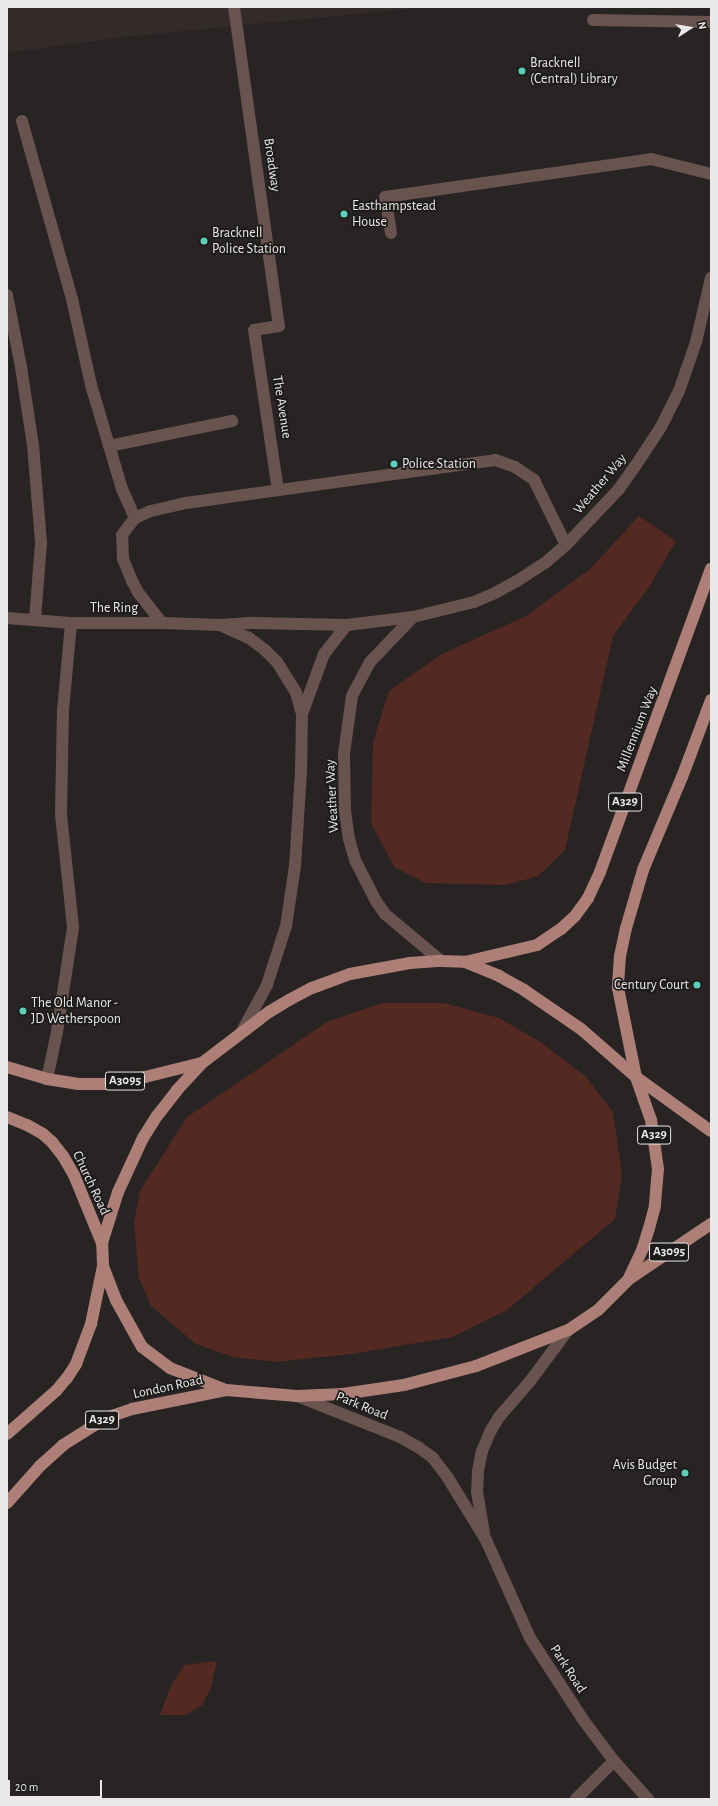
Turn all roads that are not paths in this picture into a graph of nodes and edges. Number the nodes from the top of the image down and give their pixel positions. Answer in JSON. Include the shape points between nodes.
{"nodes":[{"id":1,"x":234,"y":7,"type":"edge"},
{"id":2,"x":593,"y":20,"type":"dead end"},
{"id":3,"x":711,"y":22,"type":"edge"},
{"id":4,"x":22,"y":121,"type":"dead end"},
{"id":5,"x":711,"y":174,"type":"edge"},
{"id":6,"x":390,"y":233,"type":"dead end"},
{"id":7,"x":711,"y":278,"type":"edge"},
{"id":8,"x":7,"y":295,"type":"edge"},
{"id":9,"x":254,"y":330,"type":"joint"},
{"id":10,"x":232,"y":421,"type":"dead end"},
{"id":11,"x":109,"y":446,"type":"junction"},
{"id":12,"x":278,"y":490,"type":"junction"},
{"id":13,"x":135,"y":518,"type":"junction"},
{"id":14,"x":566,"y":545,"type":"junction"},
{"id":15,"x":711,"y":569,"type":"edge"},
{"id":16,"x":7,"y":618,"type":"edge"},
{"id":17,"x":413,"y":618,"type":"junction"},
{"id":18,"x":35,"y":620,"type":"junction"},
{"id":19,"x":71,"y":623,"type":"junction"},
{"id":20,"x":162,"y":623,"type":"junction"},
{"id":21,"x":221,"y":625,"type":"junction"},
{"id":22,"x":347,"y":625,"type":"junction"},
{"id":23,"x":711,"y":700,"type":"edge"},
{"id":24,"x":302,"y":714,"type":"junction"},
{"id":25,"x":441,"y":961,"type":"junction"},
{"id":26,"x":464,"y":962,"type":"junction"},
{"id":27,"x":241,"y":1033,"type":"junction"},
{"id":28,"x":202,"y":1063,"type":"junction"},
{"id":29,"x":7,"y":1067,"type":"edge"},
{"id":30,"x":636,"y":1077,"type":"junction"},
{"id":31,"x":47,"y":1079,"type":"junction"},
{"id":32,"x":7,"y":1117,"type":"edge"},
{"id":33,"x":711,"y":1132,"type":"edge"},
{"id":34,"x":711,"y":1224,"type":"edge"},
{"id":35,"x":102,"y":1243,"type":"junction"},
{"id":36,"x":103,"y":1266,"type":"junction"},
{"id":37,"x":628,"y":1280,"type":"junction"},
{"id":38,"x":568,"y":1330,"type":"junction"},
{"id":39,"x":226,"y":1390,"type":"junction"},
{"id":40,"x":297,"y":1396,"type":"junction"},
{"id":41,"x":7,"y":1434,"type":"edge"},
{"id":42,"x":7,"y":1503,"type":"edge"},
{"id":43,"x":486,"y":1540,"type":"junction"},
{"id":44,"x":614,"y":1761,"type":"junction"},
{"id":45,"x":576,"y":1799,"type":"edge"},
{"id":46,"x":648,"y":1799,"type":"edge"}],
"edges":[{"from":1,"to":9,"type":"street","name":"Broadway","via":[[279,326]]},
{"from":2,"to":3,"type":"street"},
{"from":4,"to":11,"type":"street","via":[[72,299],[91,385]]},
{"from":5,"to":6,"type":"street","via":[[651,159],[385,197]]},
{"from":7,"to":14,"type":"street","name":"Weather Way","via":[[696,342],[679,391],[661,427],[619,489]]},
{"from":8,"to":18,"type":"street","via":[[33,445],[41,543]]},
{"from":9,"to":12,"type":"street","name":"The Avenue"},
{"from":10,"to":11,"type":"street"},
{"from":11,"to":13,"type":"street","via":[[122,489]]},
{"from":12,"to":13,"type":"street","via":[[186,503],[151,511]]},
{"from":12,"to":14,"type":"street","via":[[495,460],[515,467],[534,480]]},
{"from":13,"to":20,"type":"street","via":[[122,535],[123,559],[139,594]]},
{"from":14,"to":17,"type":"street","name":"Weather Way","via":[[517,581],[495,593],[474,602]]},
{"from":15,"to":26,"type":"main road","name":"Millennium Way","number":"A329","via":[[600,872],[588,898],[575,916],[561,929],[537,945]]},
{"from":16,"to":18,"type":"street","name":"The Ring"},
{"from":17,"to":22,"type":"street","name":"Weather Way"},
{"from":17,"to":25,"type":"street","name":"Weather Way","via":[[370,662],[352,696],[344,754],[345,811],[355,860],[376,901],[385,914]]},
{"from":18,"to":19,"type":"street","name":"The Ring"},
{"from":19,"to":20,"type":"street","name":"The Ring"},
{"from":19,"to":31,"type":"street","via":[[63,710],[61,814],[73,927]]},
{"from":20,"to":21,"type":"street","name":"The Ring"},
{"from":21,"to":22,"type":"street","name":"Weather Way"},
{"from":21,"to":24,"type":"street","name":"Weather Way","via":[[249,638],[277,662],[296,693]]},
{"from":22,"to":24,"type":"street","name":"Weather Way","via":[[324,654]]},
{"from":23,"to":30,"type":"main road","number":"A329","via":[[682,777],[642,870],[620,956],[618,988]]},
{"from":24,"to":27,"type":"street","name":"Weather Way","via":[[295,866],[286,926],[267,985]]},
{"from":25,"to":26,"type":"main road","number":"A329"},
{"from":25,"to":27,"type":"main road","number":"A329","via":[[375,969],[334,980],[289,1000]]},
{"from":26,"to":30,"type":"main road","number":"A329","via":[[499,976],[528,993],[581,1029]]},
{"from":27,"to":28,"type":"main road","number":"A329"},
{"from":28,"to":31,"type":"main road","number":"A3095","via":[[109,1084],[79,1084]]},
{"from":28,"to":35,"type":"main road","number":"A329","via":[[177,1090],[143,1138],[118,1192]]},
{"from":29,"to":31,"type":"main road","number":"A3095"},
{"from":30,"to":33,"type":"main road"},
{"from":30,"to":37,"type":"main road","number":"A329","via":[[651,1120],[658,1169],[655,1206],[643,1248]]},
{"from":32,"to":35,"type":"main road","name":"Church Road","via":[[27,1125],[52,1142],[74,1175]]},
{"from":34,"to":37,"type":"main road","number":"A3095"},
{"from":35,"to":36,"type":"main road","number":"A329"},
{"from":36,"to":39,"type":"main road","number":"A329","via":[[116,1300],[142,1347],[170,1368]]},
{"from":36,"to":41,"type":"main road","number":"A329","via":[[91,1324],[76,1364],[56,1391]]},
{"from":37,"to":38,"type":"main road","number":"A329","via":[[598,1310]]},
{"from":38,"to":40,"type":"main road","number":"A329","via":[[476,1366],[404,1385],[343,1394]]},
{"from":38,"to":43,"type":"street","name":"Park Road","via":[[500,1417],[482,1451],[477,1492]]},
{"from":39,"to":40,"type":"main road","number":"A329"},
{"from":39,"to":42,"type":"main road","name":"London Road","number":"A329","via":[[132,1409],[106,1418],[63,1445]]},
{"from":40,"to":43,"type":"street","name":"Park Road","via":[[400,1437],[433,1458]]},
{"from":43,"to":44,"type":"street","name":"Park Road","via":[[530,1638],[584,1721]]},
{"from":44,"to":45,"type":"street"},
{"from":44,"to":46,"type":"street","name":"Park Road"}]}
